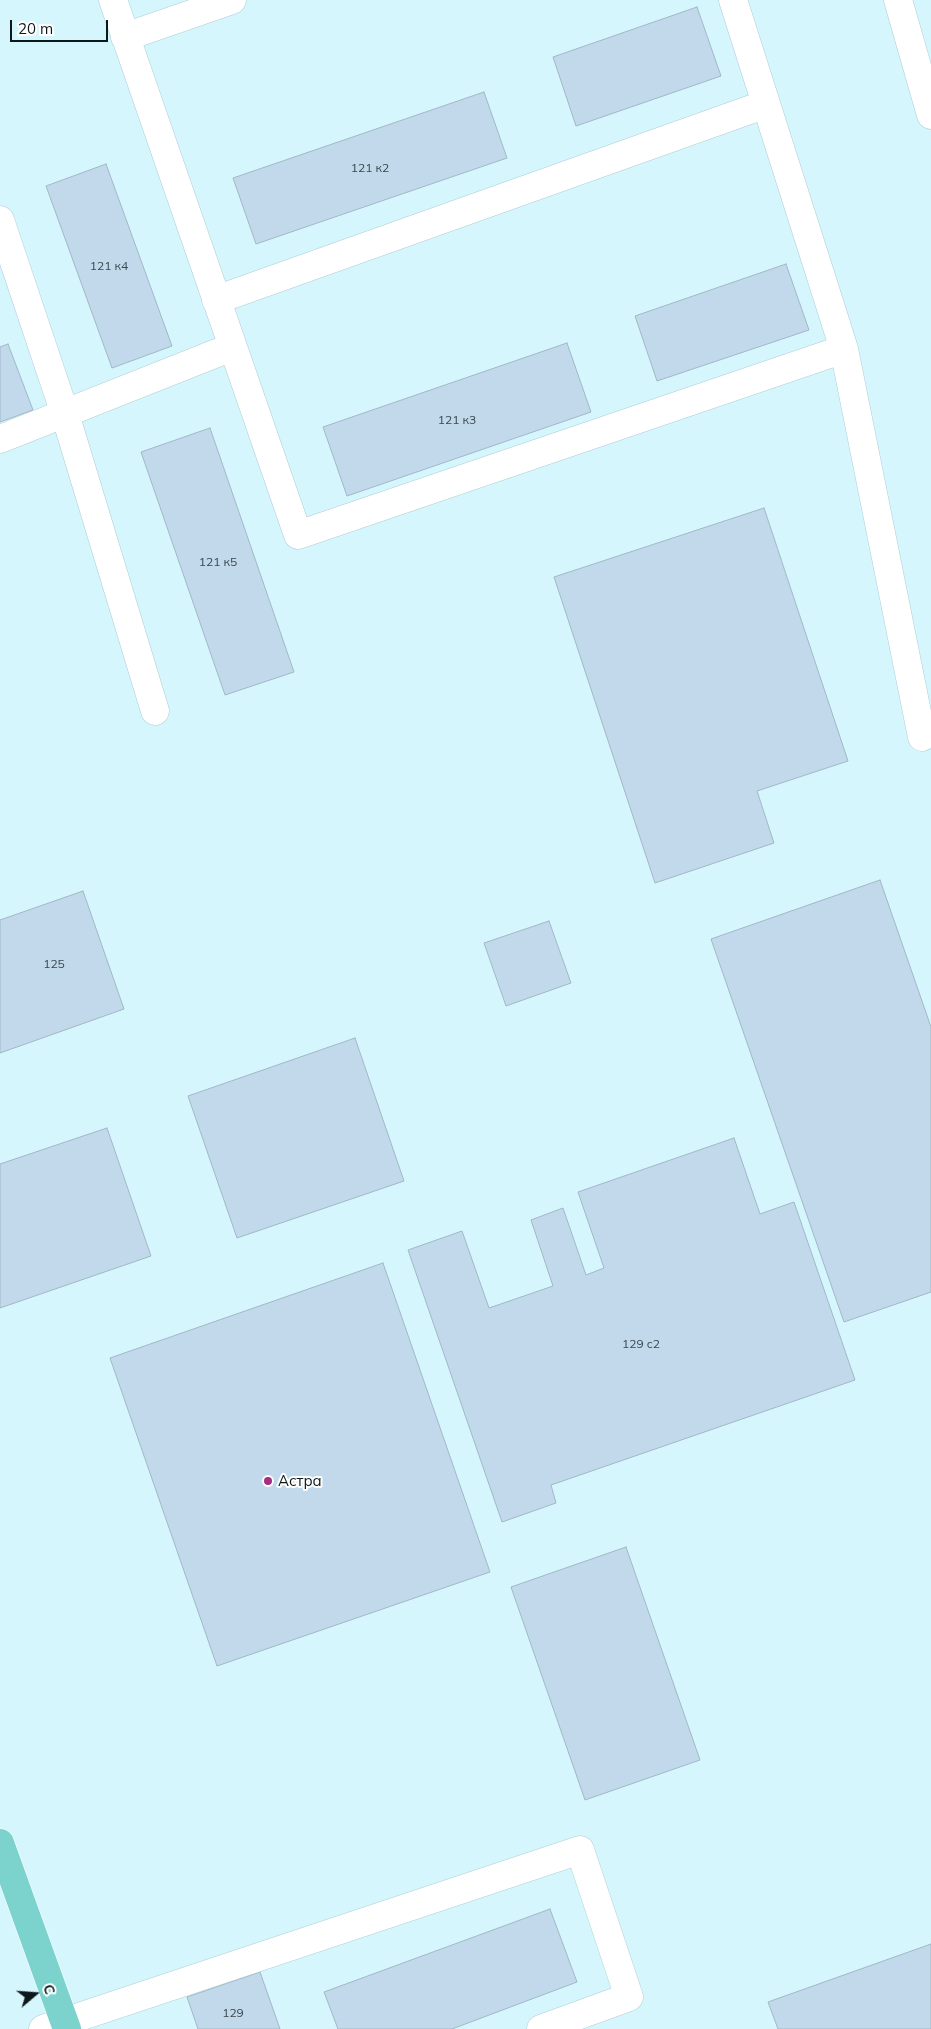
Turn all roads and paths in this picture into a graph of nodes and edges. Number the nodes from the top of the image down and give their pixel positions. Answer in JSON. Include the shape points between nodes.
{"nodes":[{"id":1,"x":113,"y":0,"type":"edge"},
{"id":2,"x":232,"y":0,"type":"edge"},
{"id":3,"x":733,"y":0,"type":"edge"},
{"id":4,"x":898,"y":0,"type":"edge"},
{"id":5,"x":125,"y":37,"type":"junction"},
{"id":6,"x":766,"y":104,"type":"junction"},
{"id":7,"x":931,"y":114,"type":"edge"},
{"id":8,"x":0,"y":220,"type":"edge"},
{"id":9,"x":8,"y":269,"type":"edge"},
{"id":10,"x":216,"y":300,"type":"junction"},
{"id":11,"x":232,"y":347,"type":"junction"},
{"id":12,"x":844,"y":349,"type":"junction"},
{"id":13,"x":65,"y":414,"type":"junction"},
{"id":14,"x":0,"y":439,"type":"edge"},
{"id":15,"x":155,"y":712,"type":"dead end"},
{"id":16,"x":922,"y":737,"type":"dead end"},
{"id":17,"x":0,"y":1843,"type":"edge"},
{"id":18,"x":58,"y":2026,"type":"edge"},
{"id":19,"x":541,"y":2029,"type":"edge"}],
"edges":[{"from":1,"to":5,"type":"street"},
{"from":2,"to":5,"type":"street"},
{"from":3,"to":6,"type":"street"},
{"from":4,"to":7,"type":"street"},
{"from":5,"to":10,"type":"street"},
{"from":6,"to":10,"type":"street"},
{"from":6,"to":12,"type":"street"},
{"from":8,"to":9,"type":"street"},
{"from":9,"to":13,"type":"street"},
{"from":10,"to":11,"type":"street"},
{"from":11,"to":12,"type":"street","via":[[298,535]]},
{"from":11,"to":13,"type":"street"},
{"from":12,"to":16,"type":"street"},
{"from":13,"to":14,"type":"street"},
{"from":13,"to":15,"type":"street"},
{"from":17,"to":18,"type":"main road"},
{"from":18,"to":19,"type":"street","via":[[580,1850],[629,1997]]}]}
